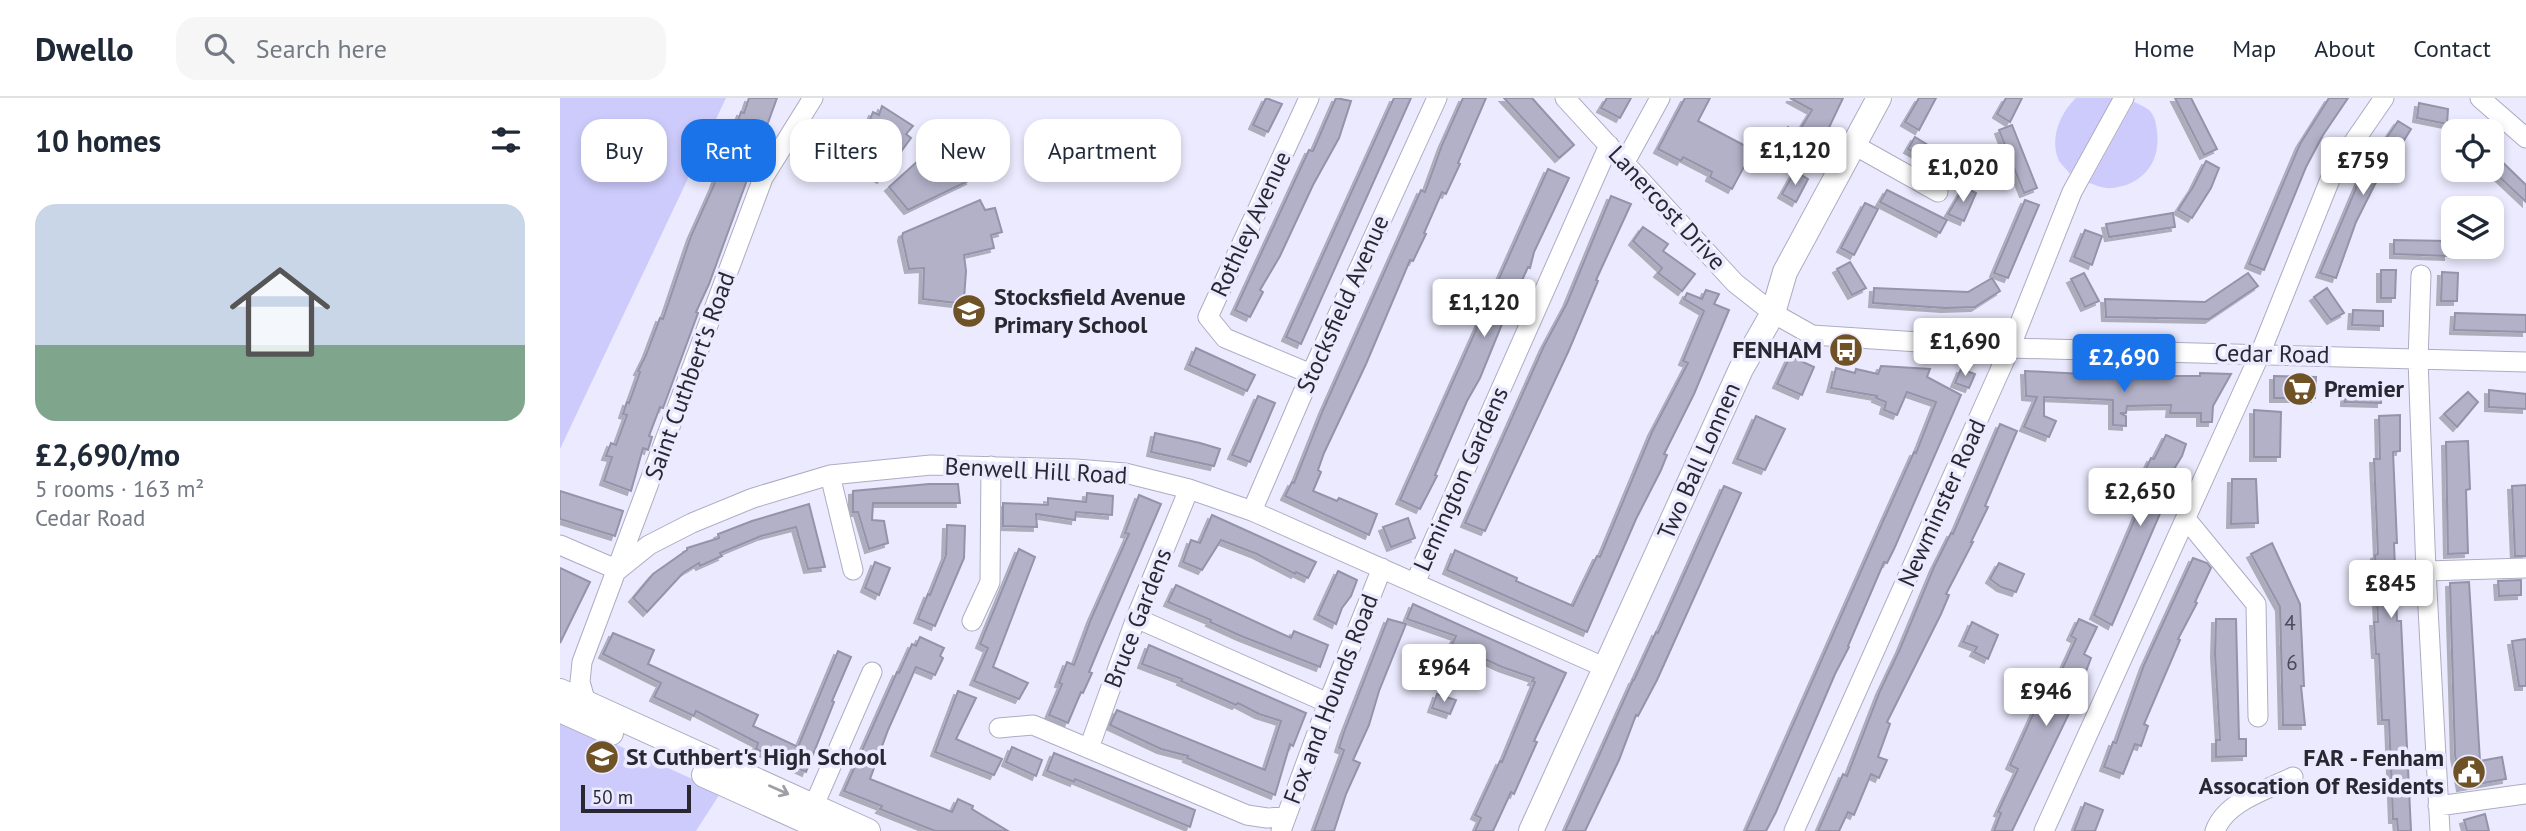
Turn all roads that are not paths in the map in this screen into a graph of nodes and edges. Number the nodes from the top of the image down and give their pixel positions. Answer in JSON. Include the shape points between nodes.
{"nodes":[{"id":1,"x":813,"y":98,"type":"edge"},
{"id":2,"x":1309,"y":98,"type":"edge"},
{"id":3,"x":1437,"y":98,"type":"edge"},
{"id":4,"x":1565,"y":98,"type":"edge"},
{"id":5,"x":1660,"y":98,"type":"edge"},
{"id":6,"x":1879,"y":98,"type":"edge"},
{"id":7,"x":2124,"y":98,"type":"edge"},
{"id":8,"x":2384,"y":98,"type":"edge"},
{"id":9,"x":2480,"y":98,"type":"edge"},
{"id":10,"x":2526,"y":138,"type":"edge"},
{"id":11,"x":1609,"y":145,"type":"junction"},
{"id":12,"x":1854,"y":145,"type":"junction"},
{"id":13,"x":1625,"y":162,"type":"junction"},
{"id":14,"x":1938,"y":192,"type":"dead end"},
{"id":15,"x":2421,"y":275,"type":"dead end"},
{"id":16,"x":1773,"y":313,"type":"junction"},
{"id":17,"x":2010,"y":348,"type":"junction"},
{"id":18,"x":2260,"y":354,"type":"junction"},
{"id":19,"x":2418,"y":360,"type":"junction"},
{"id":20,"x":2526,"y":362,"type":"edge"},
{"id":21,"x":1311,"y":374,"type":"junction"},
{"id":22,"x":991,"y":466,"type":"junction"},
{"id":23,"x":830,"y":475,"type":"junction"},
{"id":24,"x":1189,"y":489,"type":"junction"},
{"id":25,"x":1252,"y":511,"type":"junction"},
{"id":26,"x":2186,"y":519,"type":"junction"},
{"id":27,"x":560,"y":545,"type":"edge"},
{"id":28,"x":1382,"y":568,"type":"junction"},
{"id":29,"x":2526,"y":568,"type":"edge"},
{"id":30,"x":618,"y":570,"type":"junction"},
{"id":31,"x":853,"y":570,"type":"dead end"},
{"id":32,"x":2426,"y":571,"type":"junction"},
{"id":33,"x":1415,"y":583,"type":"junction"},
{"id":34,"x":1136,"y":618,"type":"junction"},
{"id":35,"x":972,"y":621,"type":"dead end"},
{"id":36,"x":582,"y":662,"type":"junction"},
{"id":37,"x":1606,"y":668,"type":"junction"},
{"id":38,"x":872,"y":672,"type":"dead end"},
{"id":39,"x":560,"y":681,"type":"edge"},
{"id":40,"x":560,"y":691,"type":"edge"},
{"id":41,"x":586,"y":703,"type":"junction"},
{"id":42,"x":1328,"y":703,"type":"junction"},
{"id":43,"x":560,"y":710,"type":"edge"},
{"id":44,"x":2258,"y":717,"type":"dead end"},
{"id":45,"x":999,"y":728,"type":"dead end"},
{"id":46,"x":1088,"y":748,"type":"junction"},
{"id":47,"x":2293,"y":777,"type":"dead end"},
{"id":48,"x":2526,"y":794,"type":"edge"},
{"id":49,"x":2438,"y":806,"type":"junction"},
{"id":50,"x":816,"y":819,"type":"edge"},
{"id":51,"x":1283,"y":824,"type":"edge"},
{"id":52,"x":868,"y":831,"type":"edge"},
{"id":53,"x":1531,"y":831,"type":"edge"},
{"id":54,"x":1794,"y":831,"type":"edge"},
{"id":55,"x":2045,"y":831,"type":"edge"},
{"id":56,"x":2215,"y":831,"type":"edge"},
{"id":57,"x":2440,"y":831,"type":"edge"}],
"edges":[{"from":1,"to":30,"type":"street","name":"Saint Cuthbert's Road","via":[[762,178]]},
{"from":2,"to":21,"type":"street","name":"Rothley Avenue","via":[[1208,317],[1225,338]]},
{"from":3,"to":21,"type":"street","name":"Stocksfield Avenue"},
{"from":4,"to":11,"type":"street","name":"Lanercost Drive"},
{"from":5,"to":13,"type":"street"},
{"from":6,"to":12,"type":"main road","name":"Two Ball Lonnen"},
{"from":7,"to":17,"type":"street","name":"Newminster Road","via":[[2071,192]]},
{"from":8,"to":18,"type":"street","via":[[2333,172]]},
{"from":9,"to":10,"type":"street"},
{"from":11,"to":13,"type":"street","name":"Lanercost Drive"},
{"from":11,"to":33,"type":"street","name":"Lemington Gardens"},
{"from":12,"to":14,"type":"street"},
{"from":12,"to":16,"type":"main road","name":"Two Ball Lonnen","via":[[1786,272]]},
{"from":13,"to":16,"type":"street","name":"Lanercost Drive","via":[[1735,283]]},
{"from":15,"to":19,"type":"street"},
{"from":16,"to":17,"type":"street","name":"Cedar Road","via":[[1812,335]]},
{"from":16,"to":37,"type":"main road","name":"Two Ball Lonnen","via":[[1741,369]]},
{"from":17,"to":18,"type":"street","name":"Cedar Road"},
{"from":17,"to":54,"type":"street","name":"Newminster Road"},
{"from":18,"to":19,"type":"street","name":"Cedar Road"},
{"from":18,"to":26,"type":"street"},
{"from":19,"to":20,"type":"street","name":"Cedar Road"},
{"from":19,"to":32,"type":"street"},
{"from":21,"to":25,"type":"street","name":"Stocksfield Avenue"},
{"from":22,"to":23,"type":"street","name":"Benwell Hill Road","via":[[931,465]]},
{"from":22,"to":24,"type":"street","name":"Benwell Hill Road","via":[[1125,473]]},
{"from":22,"to":35,"type":"street","via":[[990,582]]},
{"from":23,"to":30,"type":"street","name":"Benwell Hill Road","via":[[753,498],[692,523],[649,545]]},
{"from":23,"to":31,"type":"street"},
{"from":24,"to":25,"type":"street","name":"Benwell Hill Road"},
{"from":24,"to":34,"type":"street","name":"Bruce Gardens"},
{"from":25,"to":28,"type":"street","name":"Benwell Hill Road"},
{"from":26,"to":44,"type":"street","via":[[2256,604]]},
{"from":26,"to":55,"type":"street"},
{"from":27,"to":30,"type":"street"},
{"from":28,"to":33,"type":"street","name":"Benwell Hill Road"},
{"from":28,"to":42,"type":"street","name":"Fox and Hounds Road"},
{"from":29,"to":32,"type":"street"},
{"from":30,"to":36,"type":"street","name":"Saint Cuthbert's Road"},
{"from":32,"to":49,"type":"street"},
{"from":33,"to":37,"type":"street","name":"Benwell Hill Road"},
{"from":34,"to":42,"type":"street"},
{"from":34,"to":46,"type":"street","name":"Bruce Gardens"},
{"from":36,"to":39,"type":"street","name":"Saint Cuthbert's Road"},
{"from":36,"to":41,"type":"street","name":"Saint Cuthbert's Road","via":[[580,682]]},
{"from":37,"to":53,"type":"main road","name":"Two Ball Lonnen"},
{"from":38,"to":50,"type":"street"},
{"from":40,"to":41,"type":"main road"},
{"from":41,"to":50,"type":"main road","one_way":true},
{"from":42,"to":51,"type":"street","name":"Fox and Hounds Road"},
{"from":43,"to":50,"type":"main road"},
{"from":45,"to":46,"type":"street","via":[[1032,725]]},
{"from":46,"to":51,"type":"street","via":[[1247,815]]},
{"from":47,"to":56,"type":"street","via":[[2233,807]]},
{"from":48,"to":49,"type":"street"},
{"from":49,"to":57,"type":"street"},
{"from":50,"to":52,"type":"main road"}]}
